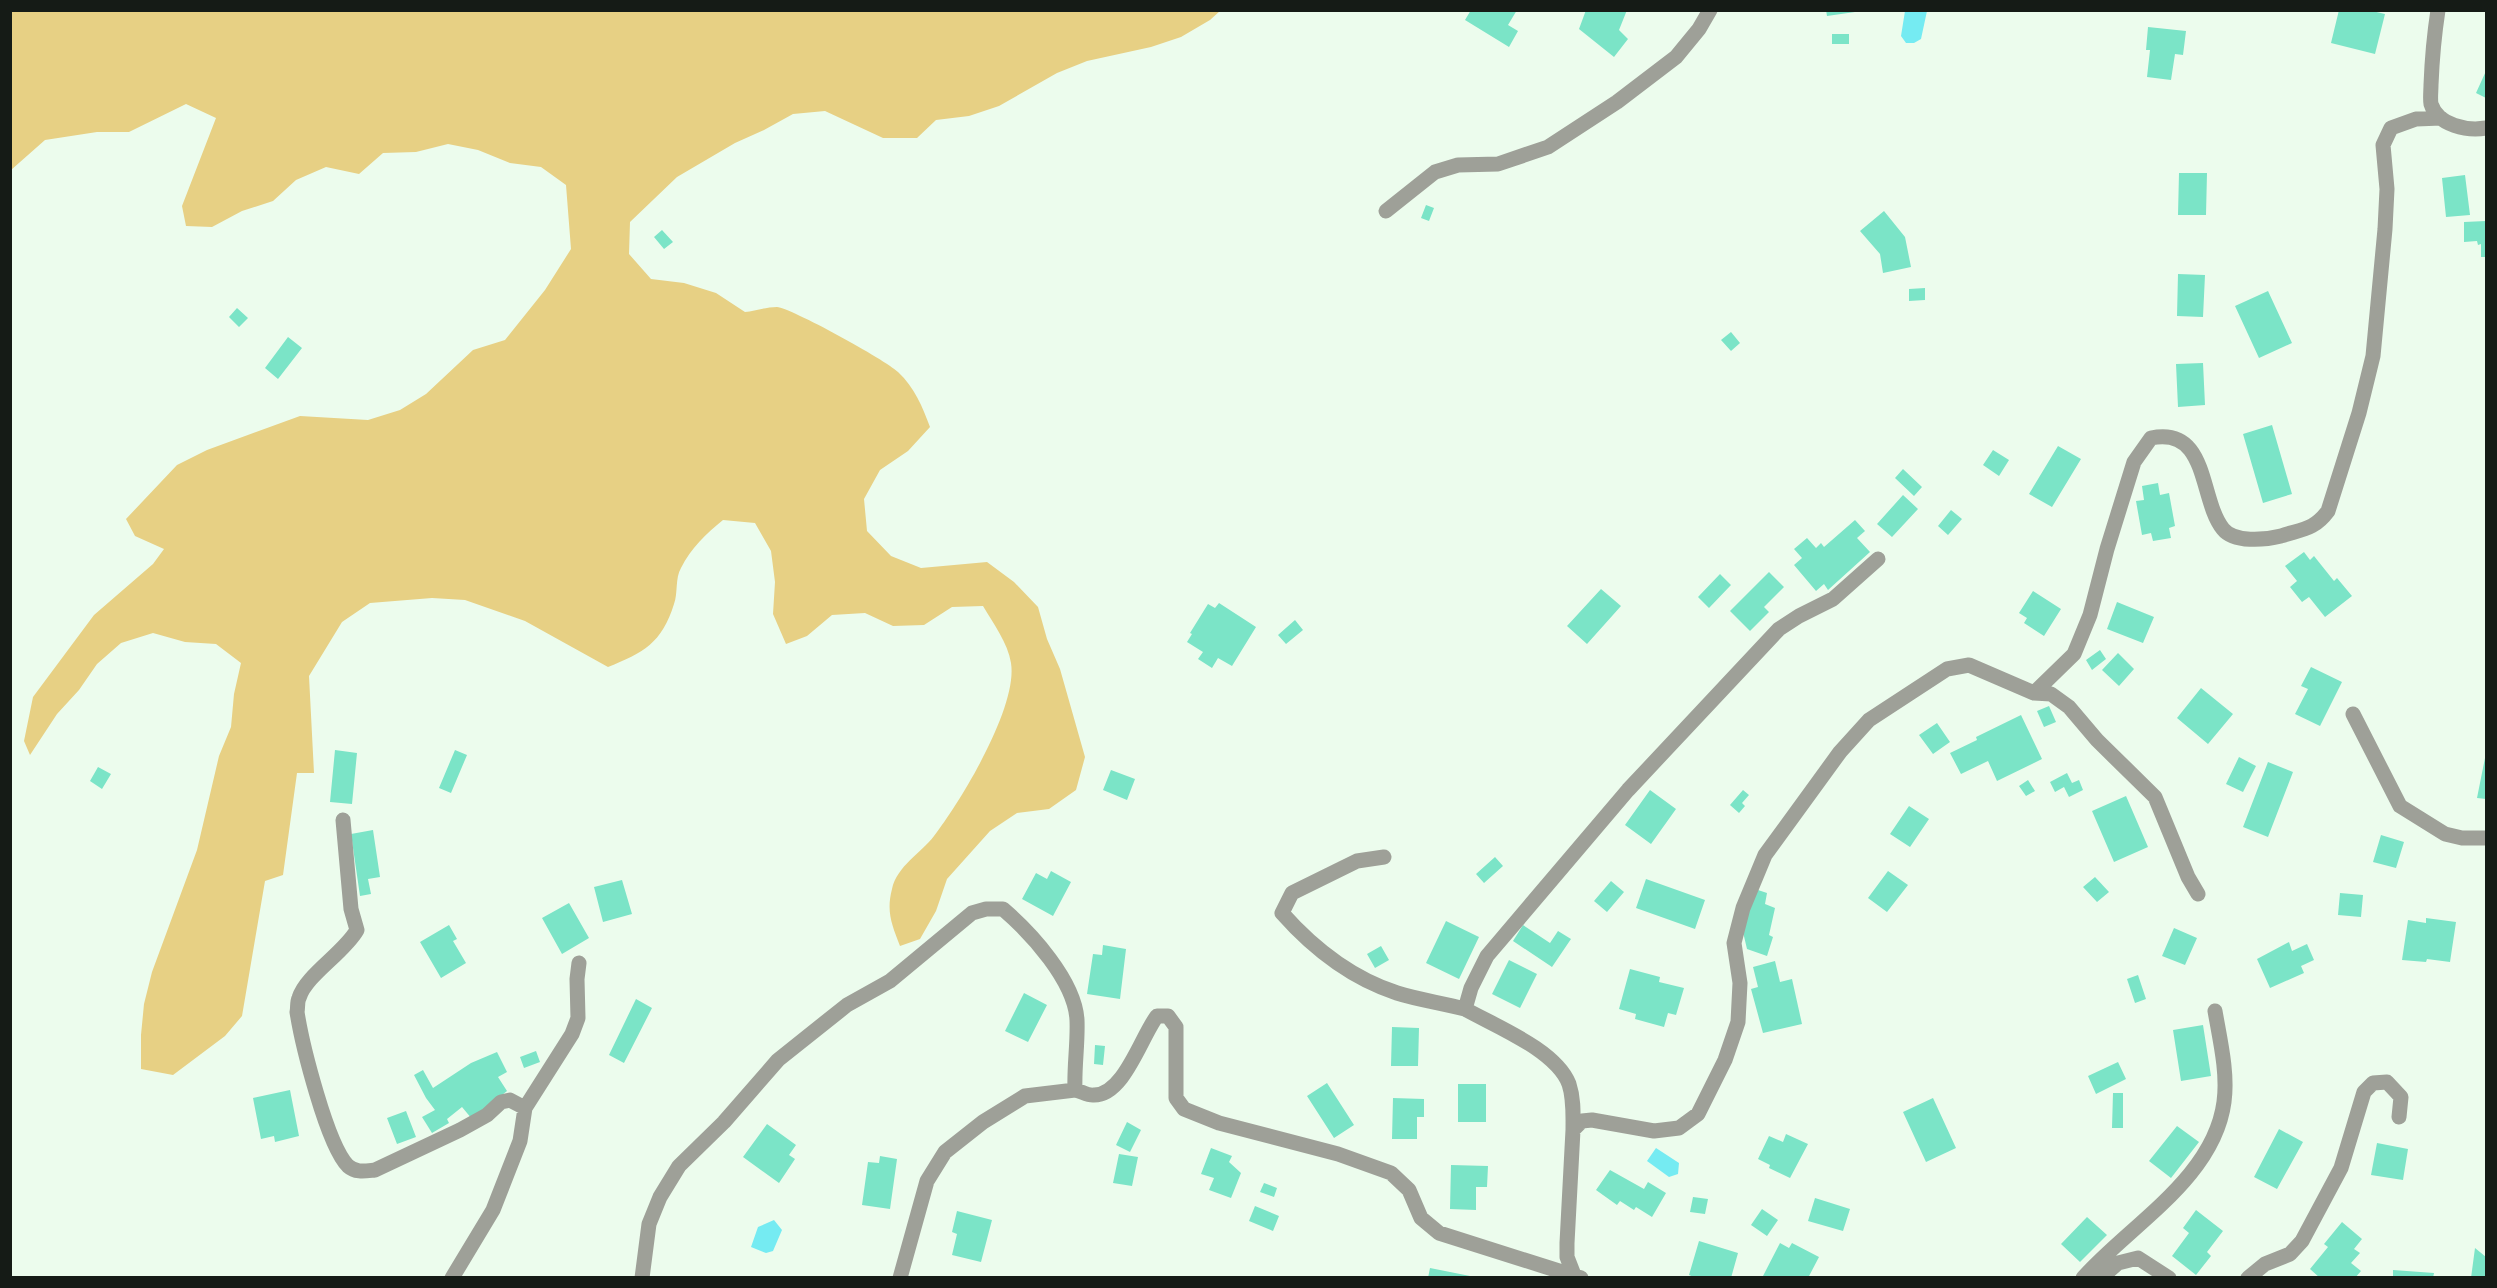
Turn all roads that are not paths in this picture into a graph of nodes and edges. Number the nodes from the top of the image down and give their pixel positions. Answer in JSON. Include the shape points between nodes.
{"nodes":[{"id":1,"x":1710,"y":10,"type":"edge"},
{"id":2,"x":2438,"y":10,"type":"edge"},
{"id":3,"x":2441,"y":118,"type":"junction"},
{"id":4,"x":2487,"y":128,"type":"edge"},
{"id":5,"x":1386,"y":212,"type":"dead end"},
{"id":6,"x":1878,"y":559,"type":"dead end"},
{"id":7,"x":2034,"y":693,"type":"junction"},
{"id":8,"x":2353,"y":714,"type":"dead end"},
{"id":9,"x":343,"y":820,"type":"dead end"},
{"id":10,"x":2487,"y":838,"type":"edge"},
{"id":11,"x":1384,"y":857,"type":"dead end"},
{"id":12,"x":2198,"y":894,"type":"dead end"},
{"id":13,"x":579,"y":963,"type":"dead end"},
{"id":14,"x":1465,"y":1009,"type":"junction"},
{"id":15,"x":2215,"y":1011,"type":"dead end"},
{"id":16,"x":1076,"y":1090,"type":"junction"},
{"id":17,"x":525,"y":1108,"type":"junction"},
{"id":18,"x":2399,"y":1118,"type":"dead end"},
{"id":19,"x":1573,"y":1130,"type":"junction"},
{"id":20,"x":1549,"y":1273,"type":"edge"},
{"id":21,"x":1577,"y":1276,"type":"edge"},
{"id":22,"x":452,"y":1278,"type":"edge"},
{"id":23,"x":642,"y":1278,"type":"edge"},
{"id":24,"x":900,"y":1278,"type":"edge"},
{"id":25,"x":2083,"y":1278,"type":"edge"},
{"id":26,"x":2100,"y":1278,"type":"edge"},
{"id":27,"x":2169,"y":1278,"type":"edge"},
{"id":28,"x":2248,"y":1278,"type":"edge"}],
"edges":[{"from":1,"to":5,"type":"street","via":[[1677,57],[1548,147],[1498,164],[1458,165],[1435,172]]},
{"from":2,"to":3,"type":"street","via":[[2431,104]]},
{"from":3,"to":4,"type":"street","via":[[2456,127]]},
{"from":3,"to":7,"type":"street","via":[[2416,118],[2391,128],[2384,145],[2385,230],[2373,356],[2328,510],[2318,524],[2276,537],[2241,539],[2224,531],[2211,504],[2198,459],[2181,442],[2164,435],[2151,438],[2134,462],[2090,615],[2074,654]]},
{"from":6,"to":14,"type":"street","via":[[1833,599],[1779,629],[1628,790],[1487,956]]},
{"from":7,"to":12,"type":"street","via":[[2051,694],[2069,706],[2097,740],[2155,797],[2187,878]]},
{"from":7,"to":19,"type":"street","via":[[1970,665],[1947,669],[1869,720],[1840,752],[1765,855],[1743,908],[1734,943],[1740,983],[1738,1022],[1725,1060],[1698,1114],[1679,1128],[1654,1131],[1592,1120],[1582,1121]]},
{"from":8,"to":10,"type":"street","via":[[2400,806],[2445,834]]},
{"from":9,"to":17,"type":"street","via":[[351,909],[357,930],[352,940],[306,985],[297,1012],[325,1120],[341,1156],[359,1172],[375,1170],[460,1130],[501,1102],[510,1100]]},
{"from":11,"to":14,"type":"street","via":[[1358,861],[1293,893],[1282,913],[1340,967],[1397,993]]},
{"from":13,"to":17,"type":"street","via":[[578,1018]]},
{"from":14,"to":19,"type":"street","via":[[1556,1064],[1568,1083]]},
{"from":15,"to":25,"type":"street","via":[[2224,1101],[2218,1132],[2171,1196]]},
{"from":16,"to":20,"type":"street","via":[[1093,1096],[1109,1090],[1121,1078],[1157,1016],[1168,1016],[1176,1027],[1176,1098],[1184,1109],[1219,1123],[1338,1154],[1391,1173],[1409,1190],[1422,1218],[1439,1233]]},
{"from":16,"to":23,"type":"street","via":[[1077,1017],[1069,991],[1043,950],[1003,909],[972,914],[890,981],[847,1005],[778,1060],[679,1166],[649,1224]]},
{"from":16,"to":24,"type":"street","via":[[1026,1096],[983,1122],[945,1152],[927,1181]]},
{"from":17,"to":22,"type":"street","via":[[520,1141],[493,1210]]},
{"from":18,"to":28,"type":"street","via":[[2401,1096],[2387,1082],[2373,1083],[2364,1092],[2341,1168],[2302,1241],[2290,1254],[2265,1264]]},
{"from":19,"to":21,"type":"street","via":[[1566,1243],[1567,1257]]},
{"from":20,"to":21,"type":"street"},
{"from":26,"to":27,"type":"street","via":[[2118,1263],[2138,1258]]}]}
